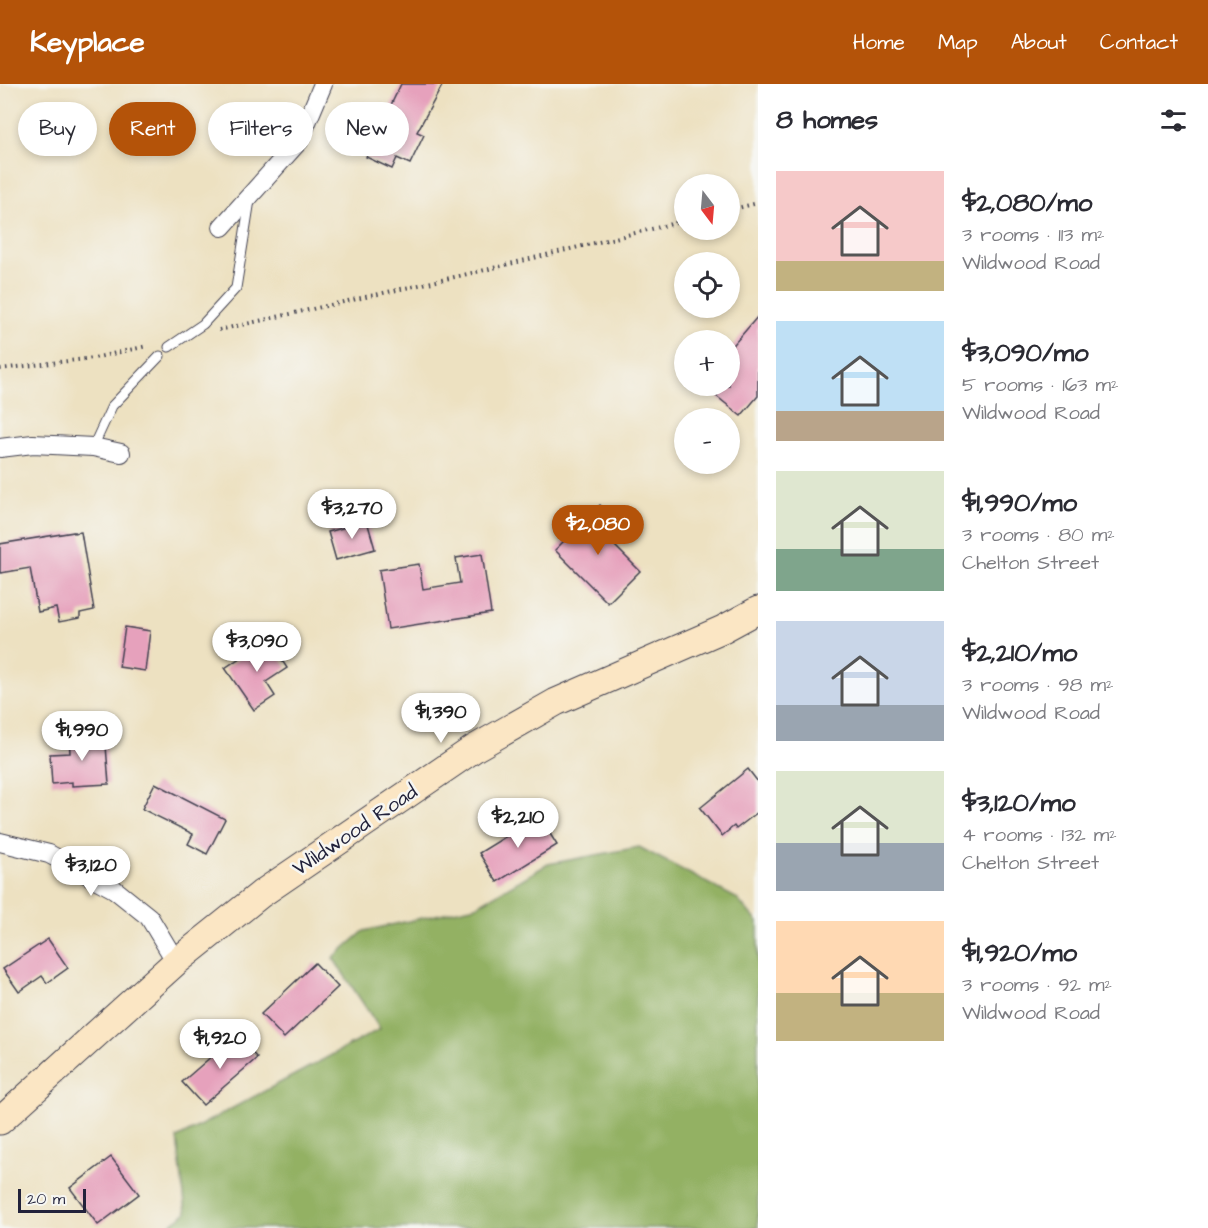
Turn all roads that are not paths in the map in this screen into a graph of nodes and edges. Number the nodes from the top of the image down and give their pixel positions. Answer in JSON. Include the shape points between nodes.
{"nodes":[{"id":1,"x":323,"y":84,"type":"edge"},
{"id":2,"x":251,"y":195,"type":"junction"},
{"id":3,"x":222,"y":227,"type":"dead end"},
{"id":4,"x":169,"y":347,"type":"dead end"},
{"id":5,"x":160,"y":356,"type":"dead end"},
{"id":6,"x":93,"y":447,"type":"junction"},
{"id":7,"x":0,"y":448,"type":"edge"},
{"id":8,"x":121,"y":453,"type":"dead end"},
{"id":9,"x":758,"y":610,"type":"edge"},
{"id":10,"x":0,"y":842,"type":"edge"},
{"id":11,"x":176,"y":962,"type":"junction"},
{"id":12,"x":0,"y":1121,"type":"edge"}],
"edges":[{"from":1,"to":2,"type":"street","via":[[299,141]]},
{"from":2,"to":3,"type":"street"},
{"from":2,"to":4,"type":"lane","via":[[236,288],[203,324]]},
{"from":5,"to":6,"type":"lane","via":[[112,406]]},
{"from":6,"to":7,"type":"street","via":[[33,444]]},
{"from":6,"to":8,"type":"street"},
{"from":9,"to":11,"type":"street","name":"Wildwood Road","via":[[556,702],[475,748],[261,894]]},
{"from":10,"to":11,"type":"street","via":[[49,854],[114,889],[149,917]]},
{"from":11,"to":12,"type":"street","name":"Wildwood Road"}]}
